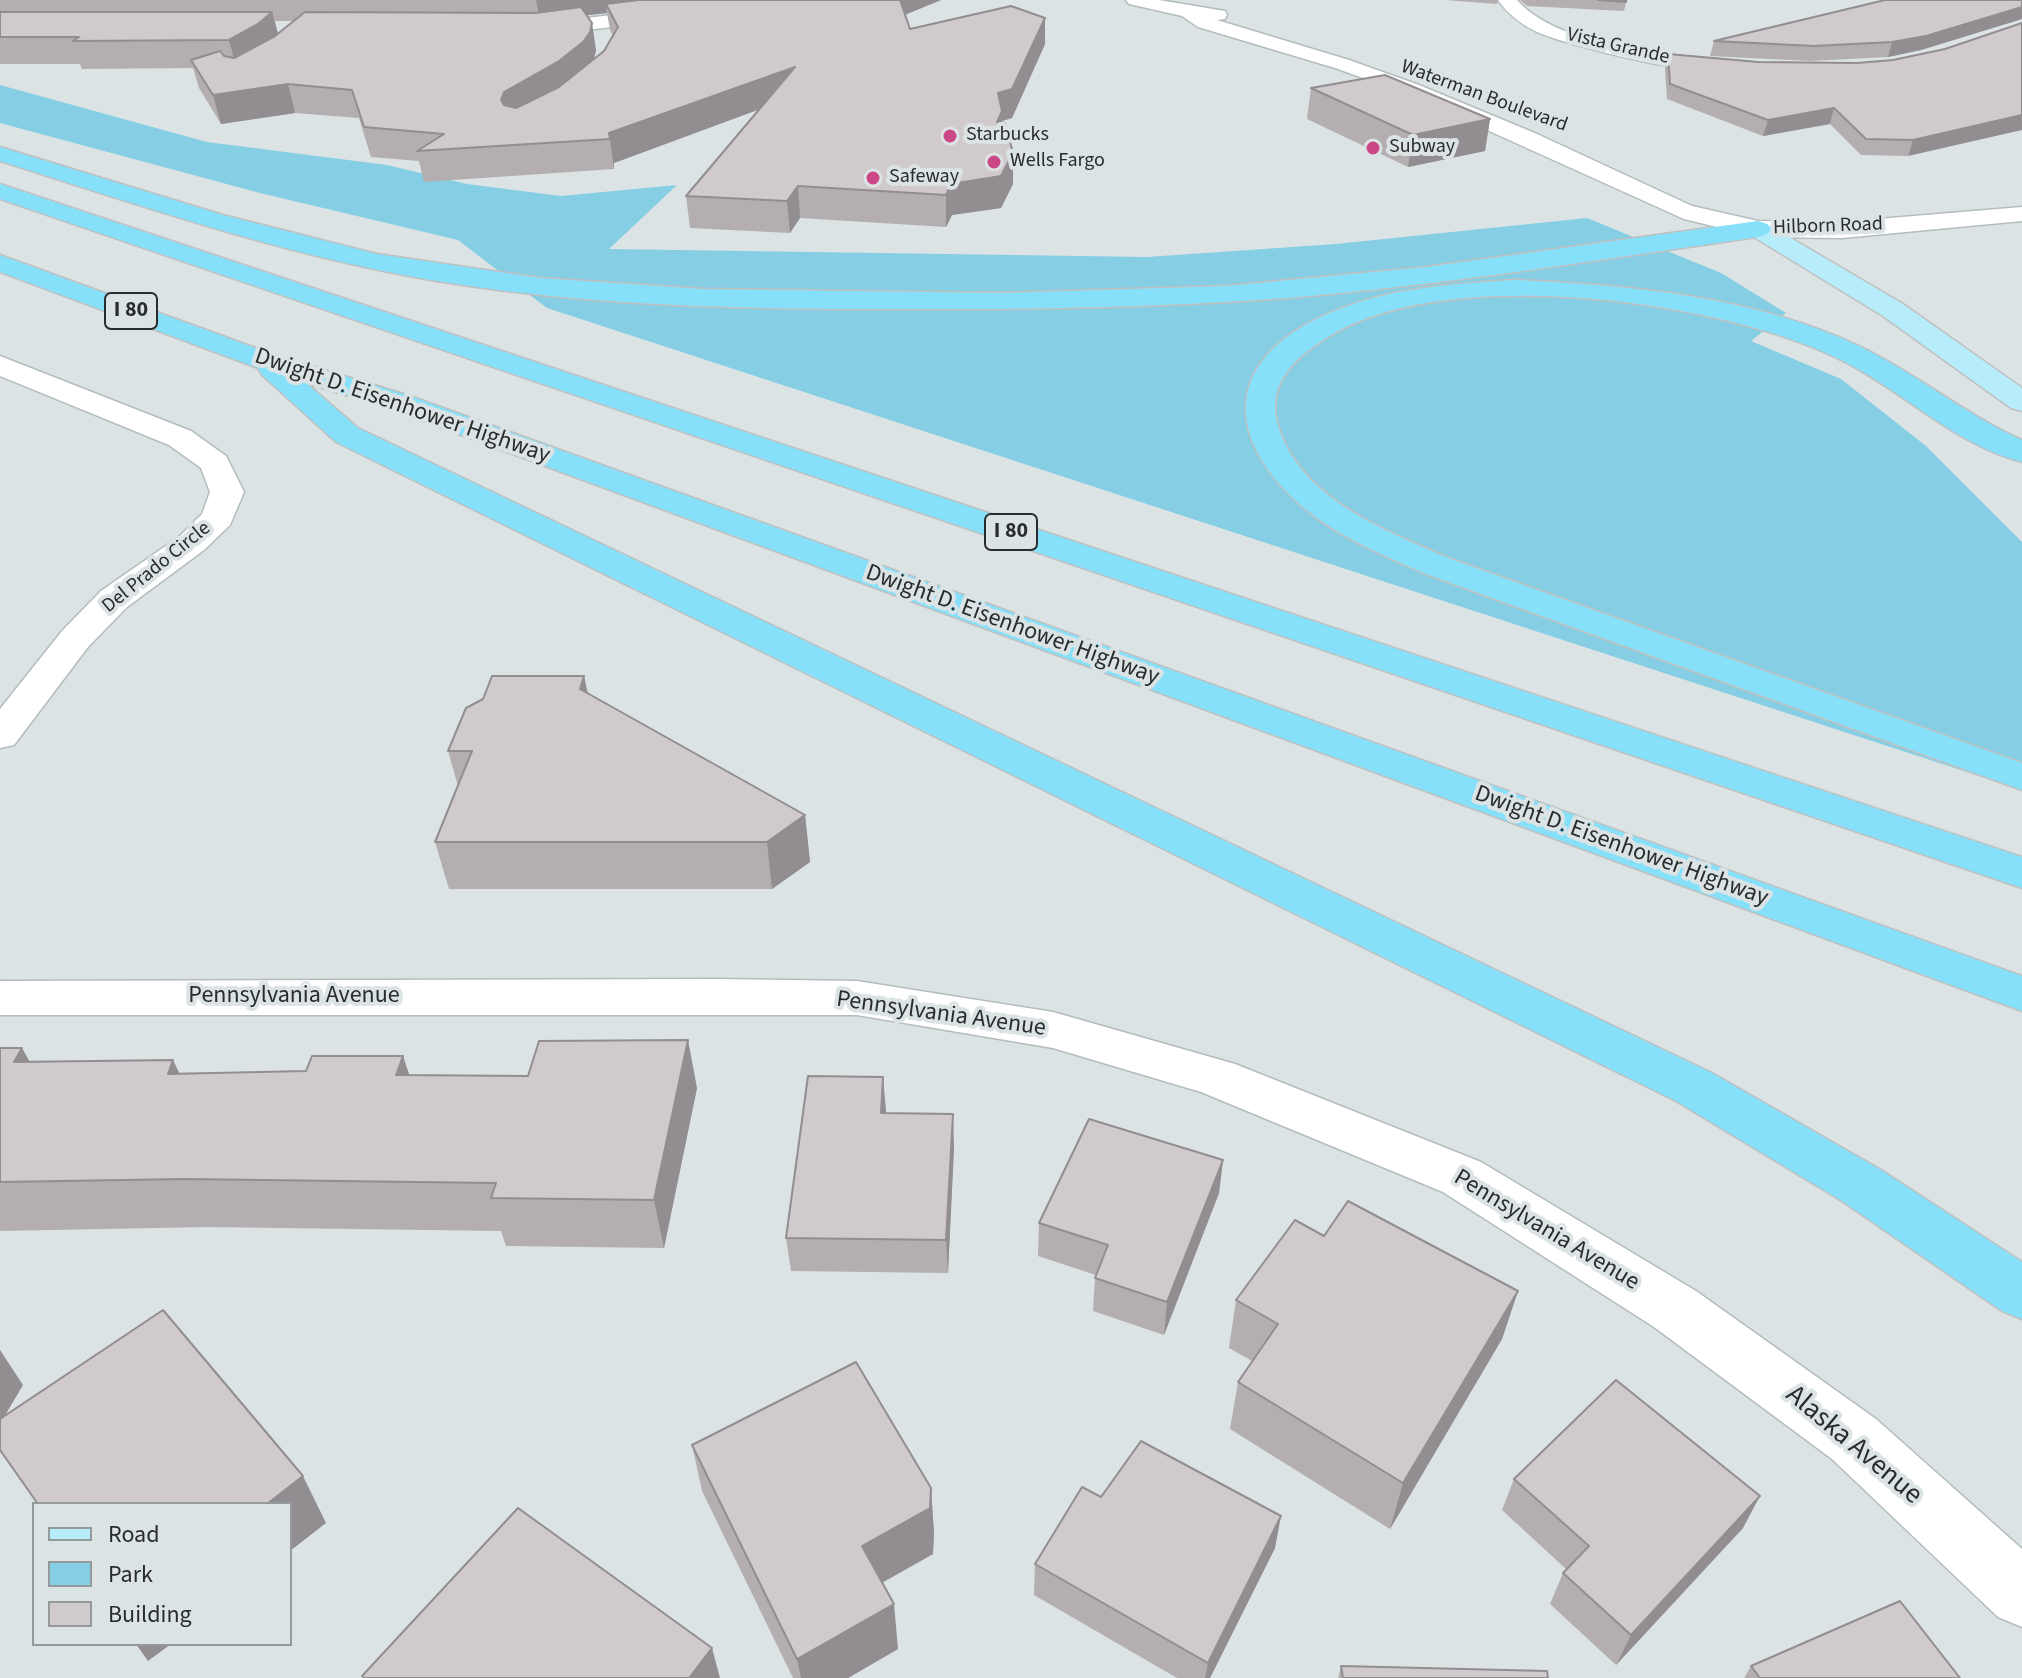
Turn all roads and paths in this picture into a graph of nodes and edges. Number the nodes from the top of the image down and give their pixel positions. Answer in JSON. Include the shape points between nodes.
{"nodes":[{"id":1,"x":711,"y":0,"type":"edge"},
{"id":2,"x":1135,"y":0,"type":"edge"},
{"id":3,"x":1507,"y":0,"type":"edge"},
{"id":4,"x":1188,"y":12,"type":"junction"},
{"id":5,"x":593,"y":26,"type":"junction"},
{"id":6,"x":511,"y":30,"type":"edge"},
{"id":7,"x":608,"y":45,"type":"edge"},
{"id":8,"x":1742,"y":68,"type":"edge"},
{"id":9,"x":1467,"y":89,"type":"dead end"},
{"id":10,"x":0,"y":154,"type":"edge"},
{"id":11,"x":0,"y":191,"type":"edge"},
{"id":12,"x":2022,"y":194,"type":"edge"},
{"id":13,"x":1724,"y":198,"type":"dead end"},
{"id":14,"x":2022,"y":214,"type":"edge"},
{"id":15,"x":1758,"y":229,"type":"junction"},
{"id":16,"x":0,"y":263,"type":"edge"},
{"id":17,"x":262,"y":360,"type":"junction"},
{"id":18,"x":0,"y":365,"type":"edge"},
{"id":19,"x":2022,"y":402,"type":"edge"},
{"id":20,"x":2022,"y":452,"type":"edge"},
{"id":21,"x":0,"y":736,"type":"edge"},
{"id":22,"x":2022,"y":777,"type":"edge"},
{"id":23,"x":2022,"y":873,"type":"edge"},
{"id":24,"x":2022,"y":994,"type":"edge"},
{"id":25,"x":0,"y":998,"type":"edge"},
{"id":26,"x":2022,"y":1294,"type":"edge"},
{"id":27,"x":1675,"y":1309,"type":"joint"},
{"id":28,"x":2022,"y":1594,"type":"edge"}],
"edges":[{"from":1,"to":5,"type":"street"},
{"from":2,"to":4,"type":"street","name":"Waterman Boulevard"},
{"from":3,"to":8,"type":"street","name":"Vista Grande","via":[[1518,14],[1569,37],[1648,57]]},
{"from":4,"to":9,"type":"street","name":"Waterman Boulevard","via":[[1229,16]]},
{"from":4,"to":15,"type":"street","name":"Waterman Boulevard","via":[[1205,23],[1412,89],[1684,212]]},
{"from":5,"to":6,"type":"street"},
{"from":5,"to":7,"type":"street"},
{"from":10,"to":15,"type":"highway","via":[[179,209],[373,259],[554,289],[643,296],[881,301],[1230,294]]},
{"from":11,"to":23,"type":"highway","number":"I 80"},
{"from":12,"to":15,"type":"street","name":"Hilborn Road","via":[[1863,204],[1806,212]]},
{"from":13,"to":15,"type":"street","name":"Waterman Boulevard","via":[[1737,203]]},
{"from":14,"to":15,"type":"street","name":"Hilborn Road","via":[[1842,230]]},
{"from":15,"to":19,"type":"main road","name":"Waterman Boulevard","via":[[1872,296]]},
{"from":16,"to":17,"type":"highway","name":"Dwight D. Eisenhower Highway","number":"I 80"},
{"from":17,"to":24,"type":"highway","name":"Dwight D. Eisenhower Highway","number":"I 80","via":[[399,402]]},
{"from":17,"to":26,"type":"highway","via":[[347,435],[1694,1087],[1811,1151]]},
{"from":18,"to":21,"type":"street","name":"Del Prado Circle","via":[[180,438],[215,463],[227,492],[218,518],[114,599],[75,639]]},
{"from":20,"to":22,"type":"highway","via":[[1953,418],[1893,377],[1826,342],[1703,306],[1612,293],[1462,292],[1396,301],[1338,319],[1300,342],[1269,372],[1258,408],[1269,449],[1303,490],[1349,524],[1527,599]]},
{"from":25,"to":27,"type":"street","name":"Pennsylvania Avenue","via":[[857,998],[1053,1030],[1217,1078],[1462,1177]]},
{"from":27,"to":28,"type":"street","name":"Alaska Avenue","via":[[1854,1439]]}]}
